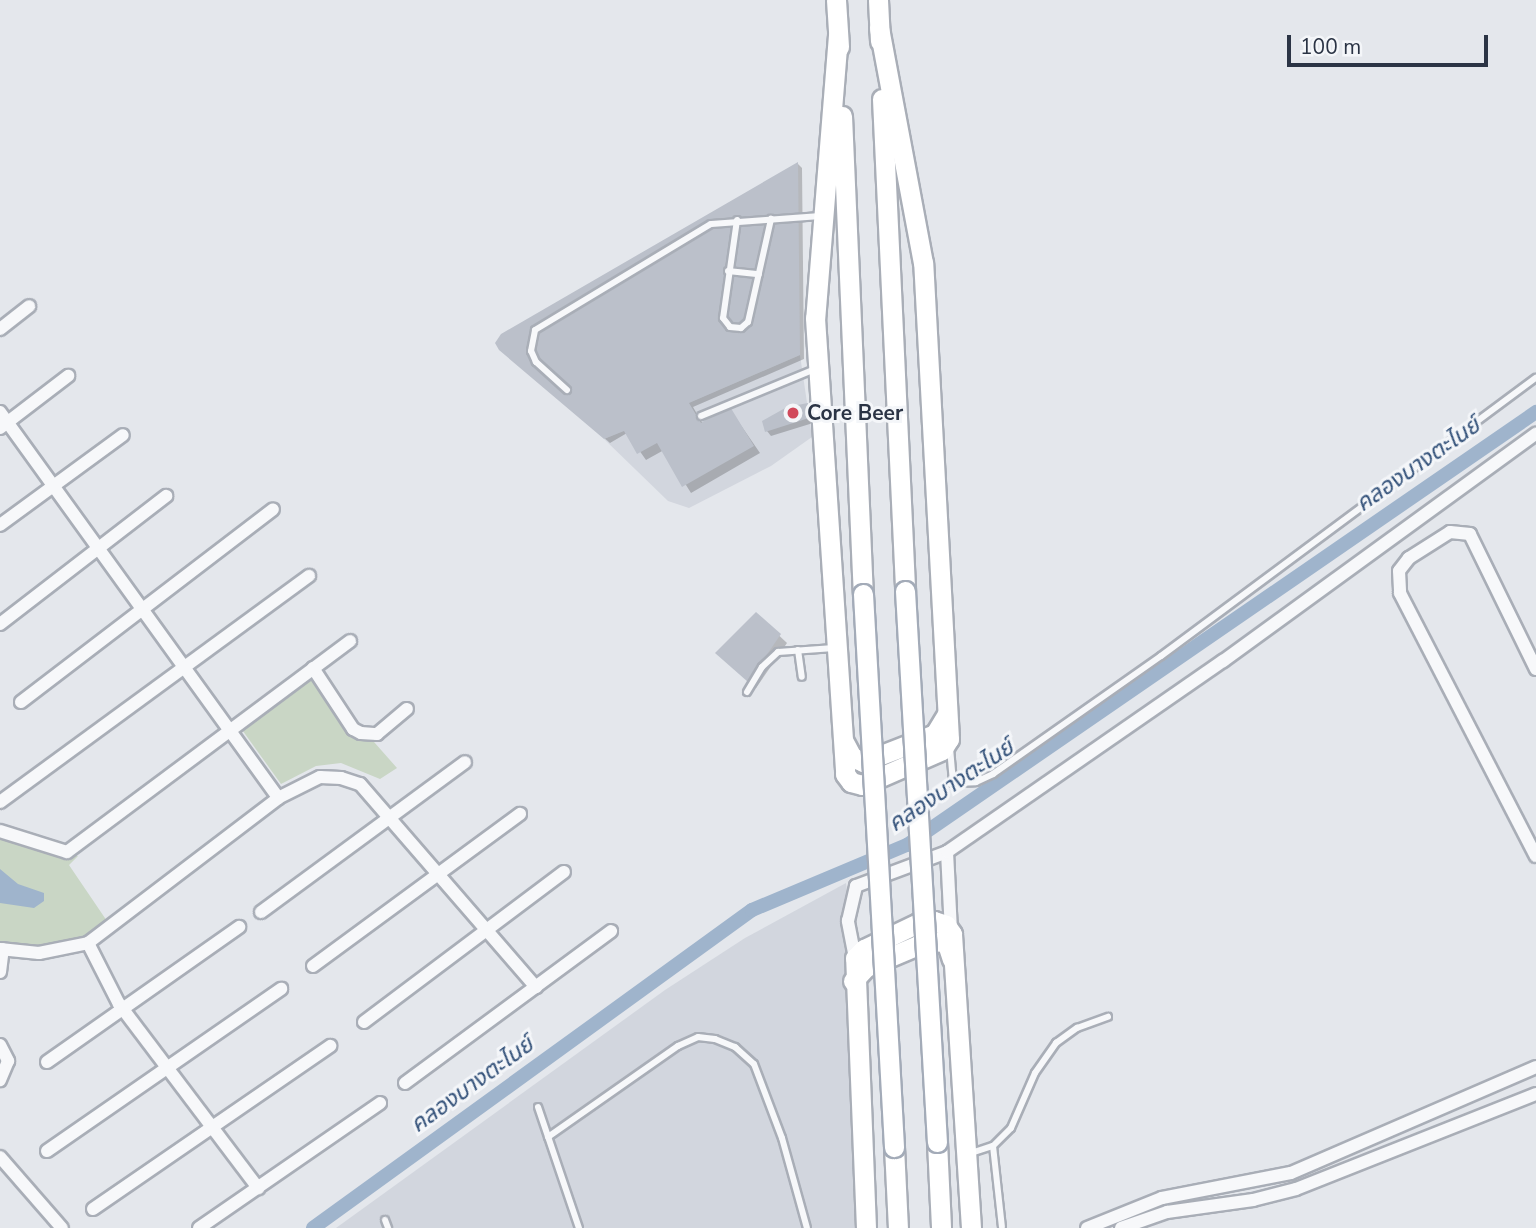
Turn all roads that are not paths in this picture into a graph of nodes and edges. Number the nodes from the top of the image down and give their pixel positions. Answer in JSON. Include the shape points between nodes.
{"nodes":[{"id":1,"x":836,"y":0,"type":"edge"},
{"id":2,"x":878,"y":0,"type":"edge"},
{"id":3,"x":879,"y":28,"type":"junction"},
{"id":4,"x":838,"y":35,"type":"junction"},
{"id":5,"x":823,"y":216,"type":"junction"},
{"id":6,"x":771,"y":219,"type":"junction"},
{"id":7,"x":737,"y":220,"type":"junction"},
{"id":8,"x":729,"y":271,"type":"junction"},
{"id":9,"x":759,"y":274,"type":"junction"},
{"id":10,"x":924,"y":303,"type":"junction"},
{"id":11,"x":29,"y":306,"type":"dead end"},
{"id":12,"x":892,"y":306,"type":"junction"},
{"id":13,"x":0,"y":329,"type":"edge"},
{"id":14,"x":852,"y":350,"type":"junction"},
{"id":15,"x":820,"y":361,"type":"junction"},
{"id":16,"x":68,"y":376,"type":"dead end"},
{"id":17,"x":1536,"y":377,"type":"edge"},
{"id":18,"x":567,"y":390,"type":"dead end"},
{"id":19,"x":701,"y":416,"type":"dead end"},
{"id":20,"x":3,"y":421,"type":"edge"},
{"id":21,"x":1536,"y":434,"type":"edge"},
{"id":22,"x":123,"y":435,"type":"dead end"},
{"id":23,"x":53,"y":483,"type":"junction"},
{"id":24,"x":166,"y":496,"type":"dead end"},
{"id":25,"x":273,"y":509,"type":"dead end"},
{"id":26,"x":0,"y":526,"type":"edge"},
{"id":27,"x":97,"y":546,"type":"junction"},
{"id":28,"x":309,"y":576,"type":"dead end"},
{"id":29,"x":145,"y":608,"type":"junction"},
{"id":30,"x":0,"y":624,"type":"edge"},
{"id":31,"x":350,"y":641,"type":"dead end"},
{"id":32,"x":840,"y":647,"type":"junction"},
{"id":33,"x":798,"y":650,"type":"junction"},
{"id":34,"x":185,"y":666,"type":"junction"},
{"id":35,"x":313,"y":668,"type":"junction"},
{"id":36,"x":1536,"y":669,"type":"edge"},
{"id":37,"x":802,"y":677,"type":"dead end"},
{"id":38,"x":747,"y":692,"type":"dead end"},
{"id":39,"x":21,"y":702,"type":"dead end"},
{"id":40,"x":407,"y":709,"type":"dead end"},
{"id":41,"x":947,"y":713,"type":"junction"},
{"id":42,"x":230,"y":730,"type":"junction"},
{"id":43,"x":842,"y":738,"type":"junction"},
{"id":44,"x":949,"y":739,"type":"junction"},
{"id":45,"x":466,"y":762,"type":"dead end"},
{"id":46,"x":278,"y":798,"type":"junction"},
{"id":47,"x":0,"y":802,"type":"edge"},
{"id":48,"x":520,"y":814,"type":"dead end"},
{"id":49,"x":389,"y":817,"type":"junction"},
{"id":50,"x":0,"y":831,"type":"edge"},
{"id":51,"x":947,"y":852,"type":"junction"},
{"id":52,"x":1536,"y":856,"type":"edge"},
{"id":53,"x":564,"y":872,"type":"dead end"},
{"id":54,"x":438,"y":874,"type":"junction"},
{"id":55,"x":261,"y":912,"type":"dead end"},
{"id":56,"x":239,"y":927,"type":"dead end"},
{"id":57,"x":487,"y":931,"type":"junction"},
{"id":58,"x":611,"y":931,"type":"dead end"},
{"id":59,"x":952,"y":934,"type":"junction"},
{"id":60,"x":88,"y":943,"type":"junction"},
{"id":61,"x":1,"y":949,"type":"edge"},
{"id":62,"x":855,"y":958,"type":"junction"},
{"id":63,"x":954,"y":963,"type":"junction"},
{"id":64,"x":313,"y":966,"type":"dead end"},
{"id":65,"x":0,"y":971,"type":"edge"},
{"id":66,"x":853,"y":981,"type":"junction"},
{"id":67,"x":536,"y":987,"type":"junction"},
{"id":68,"x":281,"y":989,"type":"dead end"},
{"id":69,"x":122,"y":1008,"type":"junction"},
{"id":70,"x":1108,"y":1017,"type":"dead end"},
{"id":71,"x":364,"y":1022,"type":"dead end"},
{"id":72,"x":0,"y":1045,"type":"edge"},
{"id":73,"x":330,"y":1046,"type":"dead end"},
{"id":74,"x":47,"y":1062,"type":"dead end"},
{"id":75,"x":1536,"y":1067,"type":"edge"},
{"id":76,"x":165,"y":1069,"type":"junction"},
{"id":77,"x":0,"y":1080,"type":"edge"},
{"id":78,"x":405,"y":1083,"type":"dead end"},
{"id":79,"x":1536,"y":1094,"type":"edge"},
{"id":80,"x":1465,"y":1100,"type":"junction"},
{"id":81,"x":380,"y":1103,"type":"dead end"},
{"id":82,"x":538,"y":1107,"type":"dead end"},
{"id":83,"x":1472,"y":1118,"type":"junction"},
{"id":84,"x":211,"y":1127,"type":"junction"},
{"id":85,"x":548,"y":1137,"type":"junction"},
{"id":86,"x":993,"y":1146,"type":"junction"},
{"id":87,"x":47,"y":1151,"type":"dead end"},
{"id":88,"x":966,"y":1155,"type":"junction"},
{"id":89,"x":0,"y":1157,"type":"edge"},
{"id":90,"x":1250,"y":1183,"type":"junction"},
{"id":91,"x":258,"y":1188,"type":"junction"},
{"id":92,"x":1253,"y":1200,"type":"junction"},
{"id":93,"x":93,"y":1209,"type":"dead end"},
{"id":94,"x":385,"y":1220,"type":"dead end"},
{"id":95,"x":1002,"y":1227,"type":"edge"},
{"id":96,"x":62,"y":1228,"type":"edge"},
{"id":97,"x":199,"y":1228,"type":"edge"},
{"id":98,"x":388,"y":1228,"type":"edge"},
{"id":99,"x":579,"y":1228,"type":"edge"},
{"id":100,"x":807,"y":1228,"type":"edge"},
{"id":101,"x":866,"y":1228,"type":"edge"},
{"id":102,"x":898,"y":1228,"type":"edge"},
{"id":103,"x":941,"y":1228,"type":"edge"},
{"id":104,"x":971,"y":1228,"type":"edge"},
{"id":105,"x":1087,"y":1228,"type":"edge"},
{"id":106,"x":1121,"y":1228,"type":"edge"}],
"edges":[{"from":1,"to":4,"type":"main road"},
{"from":2,"to":3,"type":"main road"},
{"from":3,"to":10,"type":"main road","via":[[923,263]]},
{"from":3,"to":12,"type":"main road"},
{"from":4,"to":5,"type":"main road"},
{"from":4,"to":14,"type":"main road"},
{"from":5,"to":6,"type":"lane"},
{"from":5,"to":15,"type":"main road","via":[[815,317]]},
{"from":6,"to":7,"type":"lane"},
{"from":6,"to":9,"type":"lane"},
{"from":7,"to":8,"type":"lane"},
{"from":7,"to":18,"type":"lane","via":[[711,224],[535,330],[531,351],[536,362]]},
{"from":8,"to":9,"type":"lane"},
{"from":8,"to":9,"type":"lane","via":[[723,318],[735,328],[748,322]]},
{"from":10,"to":12,"type":"main road","via":[[917,275],[905,270],[896,280]]},
{"from":10,"to":41,"type":"main road"},
{"from":11,"to":13,"type":"street"},
{"from":12,"to":103,"type":"main road","bridge":true},
{"from":14,"to":15,"type":"main road","via":[[847,328],[831,321],[821,329]]},
{"from":14,"to":102,"type":"main road","bridge":true},
{"from":15,"to":19,"type":"lane"},
{"from":15,"to":32,"type":"main road"},
{"from":16,"to":20,"type":"street"},
{"from":17,"to":44,"type":"lane","via":[[1161,656],[993,774],[976,782],[953,783]]},
{"from":20,"to":23,"type":"street"},
{"from":21,"to":51,"type":"street","via":[[1223,661]]},
{"from":22,"to":23,"type":"street"},
{"from":23,"to":26,"type":"street"},
{"from":23,"to":27,"type":"street"},
{"from":24,"to":27,"type":"street"},
{"from":25,"to":29,"type":"street"},
{"from":27,"to":29,"type":"street"},
{"from":27,"to":30,"type":"street"},
{"from":28,"to":34,"type":"street"},
{"from":29,"to":34,"type":"street"},
{"from":29,"to":39,"type":"street"},
{"from":31,"to":35,"type":"street"},
{"from":32,"to":33,"type":"lane"},
{"from":32,"to":43,"type":"main road"},
{"from":33,"to":37,"type":"lane"},
{"from":33,"to":38,"type":"lane","via":[[769,658]]},
{"from":34,"to":42,"type":"street"},
{"from":34,"to":47,"type":"street"},
{"from":35,"to":40,"type":"street","via":[[353,729],[361,733],[377,734]]},
{"from":35,"to":42,"type":"street"},
{"from":36,"to":52,"type":"street","via":[[1470,534],[1450,532],[1409,558],[1399,571],[1400,593]]},
{"from":41,"to":43,"type":"main road","via":[[935,734],[863,762],[852,757]]},
{"from":41,"to":44,"type":"main road"},
{"from":42,"to":46,"type":"street"},
{"from":42,"to":50,"type":"street","via":[[67,852]]},
{"from":43,"to":44,"type":"main road","via":[[845,774],[862,785],[942,750]]},
{"from":45,"to":49,"type":"street"},
{"from":46,"to":49,"type":"street","via":[[320,777],[341,778],[360,784]]},
{"from":46,"to":60,"type":"street"},
{"from":48,"to":54,"type":"street"},
{"from":49,"to":54,"type":"street"},
{"from":49,"to":55,"type":"street"},
{"from":51,"to":59,"type":"street"},
{"from":51,"to":62,"type":"street","via":[[856,886],[848,921]]},
{"from":53,"to":57,"type":"street"},
{"from":54,"to":57,"type":"street"},
{"from":54,"to":64,"type":"street"},
{"from":56,"to":69,"type":"street"},
{"from":57,"to":67,"type":"street"},
{"from":57,"to":71,"type":"street"},
{"from":58,"to":67,"type":"street"},
{"from":59,"to":62,"type":"main road","via":[[941,922],[918,923]]},
{"from":59,"to":63,"type":"main road"},
{"from":60,"to":61,"type":"street","via":[[39,953]]},
{"from":60,"to":69,"type":"street"},
{"from":61,"to":65,"type":"street"},
{"from":62,"to":66,"type":"main road"},
{"from":63,"to":66,"type":"main road","via":[[947,944],[940,940],[866,967]]},
{"from":63,"to":88,"type":"main road"},
{"from":66,"to":101,"type":"main road"},
{"from":67,"to":78,"type":"street"},
{"from":68,"to":76,"type":"street"},
{"from":69,"to":74,"type":"street"},
{"from":69,"to":76,"type":"street"},
{"from":70,"to":86,"type":"lane","via":[[1077,1028],[1056,1043],[1035,1073],[1022,1110]]},
{"from":72,"to":77,"type":"street","via":[[8,1061]]},
{"from":73,"to":84,"type":"street"},
{"from":75,"to":80,"type":"street"},
{"from":76,"to":84,"type":"street"},
{"from":76,"to":87,"type":"street"},
{"from":79,"to":83,"type":"street"},
{"from":80,"to":83,"type":"street"},
{"from":80,"to":90,"type":"street","via":[[1301,1169]]},
{"from":81,"to":91,"type":"street"},
{"from":82,"to":85,"type":"lane"},
{"from":83,"to":92,"type":"street","via":[[1296,1189]]},
{"from":84,"to":91,"type":"street"},
{"from":84,"to":93,"type":"street"},
{"from":85,"to":99,"type":"lane"},
{"from":85,"to":100,"type":"lane","via":[[678,1046],[698,1037],[715,1039],[735,1047],[754,1064],[782,1138]]},
{"from":86,"to":88,"type":"lane"},
{"from":86,"to":95,"type":"lane"},
{"from":88,"to":104,"type":"main road"},
{"from":89,"to":96,"type":"street"},
{"from":90,"to":92,"type":"street"},
{"from":90,"to":105,"type":"street","via":[[1217,1185],[1162,1198]]},
{"from":91,"to":97,"type":"street"},
{"from":92,"to":106,"type":"street","via":[[1167,1212]]},
{"from":94,"to":98,"type":"lane"}]}
